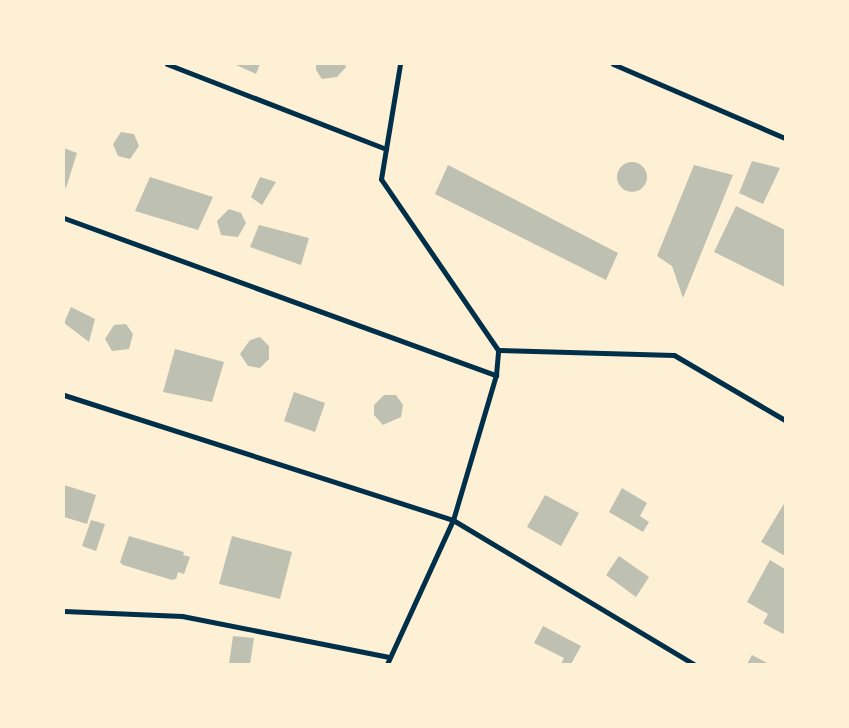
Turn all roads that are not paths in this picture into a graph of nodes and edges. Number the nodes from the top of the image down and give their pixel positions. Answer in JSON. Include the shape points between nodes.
{"nodes":[{"id":1,"x":167,"y":64,"type":"edge"},
{"id":2,"x":400,"y":64,"type":"edge"},
{"id":3,"x":613,"y":64,"type":"edge"},
{"id":4,"x":785,"y":138,"type":"edge"},
{"id":5,"x":386,"y":149,"type":"junction"},
{"id":6,"x":64,"y":218,"type":"edge"},
{"id":7,"x":498,"y":350,"type":"junction"},
{"id":8,"x":496,"y":375,"type":"junction"},
{"id":9,"x":64,"y":395,"type":"edge"},
{"id":10,"x":785,"y":420,"type":"edge"},
{"id":11,"x":453,"y":520,"type":"junction"},
{"id":12,"x":64,"y":611,"type":"edge"},
{"id":13,"x":389,"y":657,"type":"junction"},
{"id":14,"x":387,"y":664,"type":"edge"},
{"id":15,"x":694,"y":664,"type":"edge"}],
"edges":[{"from":1,"to":5,"type":"street"},
{"from":2,"to":5,"type":"street"},
{"from":3,"to":4,"type":"street"},
{"from":5,"to":7,"type":"street","via":[[381,179]]},
{"from":6,"to":8,"type":"street"},
{"from":7,"to":8,"type":"street"},
{"from":7,"to":10,"type":"street","via":[[674,355]]},
{"from":8,"to":11,"type":"street"},
{"from":9,"to":11,"type":"street"},
{"from":11,"to":13,"type":"street"},
{"from":11,"to":15,"type":"street"},
{"from":12,"to":13,"type":"street","via":[[182,616]]},
{"from":13,"to":14,"type":"street"}]}
